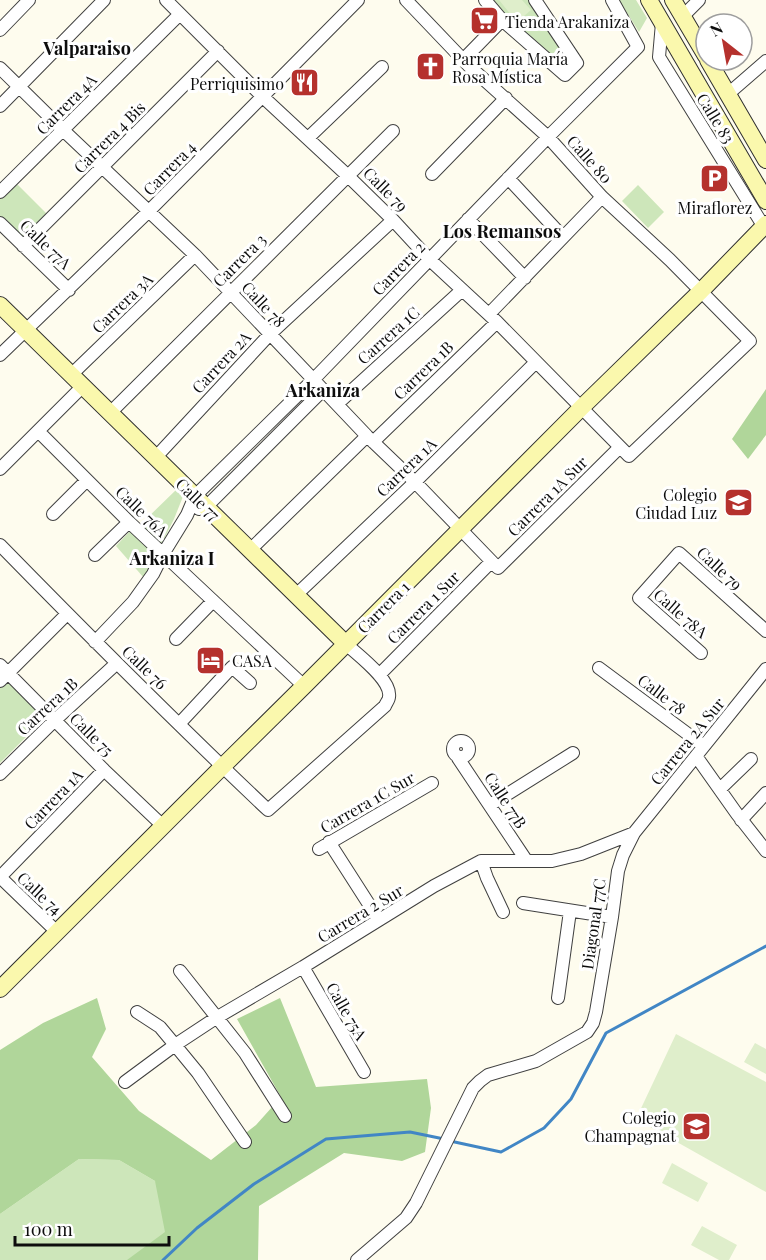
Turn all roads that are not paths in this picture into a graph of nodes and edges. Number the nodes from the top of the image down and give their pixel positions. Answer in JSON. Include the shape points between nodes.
{"nodes":[{"id":1,"x":29,"y":0,"type":"edge"},
{"id":2,"x":104,"y":0,"type":"edge"},
{"id":3,"x":166,"y":0,"type":"edge"},
{"id":4,"x":358,"y":0,"type":"edge"},
{"id":5,"x":406,"y":0,"type":"edge"},
{"id":6,"x":485,"y":0,"type":"edge"},
{"id":7,"x":535,"y":0,"type":"edge"},
{"id":8,"x":612,"y":0,"type":"edge"},
{"id":9,"x":649,"y":0,"type":"edge"},
{"id":10,"x":673,"y":0,"type":"edge"},
{"id":11,"x":699,"y":0,"type":"edge"},
{"id":12,"x":180,"y":14,"type":"junction"},
{"id":13,"x":682,"y":16,"type":"junction"},
{"id":14,"x":502,"y":20,"type":"junction"},
{"id":15,"x":662,"y":23,"type":"junction"},
{"id":16,"x":0,"y":30,"type":"edge"},
{"id":17,"x":694,"y":36,"type":"edge"},
{"id":18,"x":218,"y":51,"type":"junction"},
{"id":19,"x":463,"y":60,"type":"junction"},
{"id":20,"x":766,"y":61,"type":"edge"},
{"id":21,"x":381,"y":67,"type":"dead end"},
{"id":22,"x":0,"y":68,"type":"edge"},
{"id":23,"x":715,"y":72,"type":"edge"},
{"id":24,"x":18,"y":88,"type":"junction"},
{"id":25,"x":728,"y":94,"type":"junction"},
{"id":26,"x":263,"y":97,"type":"junction"},
{"id":27,"x":506,"y":98,"type":"junction"},
{"id":28,"x":0,"y":106,"type":"edge"},
{"id":29,"x":63,"y":130,"type":"junction"},
{"id":30,"x":393,"y":131,"type":"dead end"},
{"id":31,"x":548,"y":136,"type":"junction"},
{"id":32,"x":308,"y":138,"type":"junction"},
{"id":33,"x":763,"y":148,"type":"edge"},
{"id":34,"x":102,"y":166,"type":"junction"},
{"id":35,"x":432,"y":174,"type":"dead end"},
{"id":36,"x":348,"y":176,"type":"junction"},
{"id":37,"x":508,"y":178,"type":"junction"},
{"id":38,"x":0,"y":192,"type":"edge"},
{"id":39,"x":602,"y":197,"type":"junction"},
{"id":40,"x":766,"y":201,"type":"edge"},
{"id":41,"x":149,"y":211,"type":"junction"},
{"id":42,"x":468,"y":219,"type":"junction"},
{"id":43,"x":393,"y":220,"type":"junction"},
{"id":44,"x":0,"y":223,"type":"edge"},
{"id":45,"x":765,"y":226,"type":"edge"},
{"id":46,"x":563,"y":237,"type":"junction"},
{"id":47,"x":23,"y":246,"type":"junction"},
{"id":48,"x":195,"y":255,"type":"junction"},
{"id":49,"x":429,"y":259,"type":"junction"},
{"id":50,"x":525,"y":278,"type":"junction"},
{"id":51,"x":69,"y":290,"type":"junction"},
{"id":52,"x":462,"y":290,"type":"junction"},
{"id":53,"x":701,"y":291,"type":"junction"},
{"id":54,"x":230,"y":292,"type":"junction"},
{"id":55,"x":0,"y":305,"type":"edge"},
{"id":56,"x":493,"y":318,"type":"junction"},
{"id":57,"x":25,"y":330,"type":"junction"},
{"id":58,"x":270,"y":334,"type":"junction"},
{"id":59,"x":750,"y":341,"type":"joint"},
{"id":60,"x":0,"y":355,"type":"edge"},
{"id":61,"x":537,"y":362,"type":"junction"},
{"id":62,"x":313,"y":380,"type":"junction"},
{"id":63,"x":77,"y":381,"type":"junction"},
{"id":64,"x":323,"y":390,"type":"junction"},
{"id":65,"x":337,"y":404,"type":"junction"},
{"id":66,"x":582,"y":407,"type":"junction"},
{"id":67,"x":110,"y":412,"type":"junction"},
{"id":68,"x":38,"y":431,"type":"junction"},
{"id":69,"x":370,"y":439,"type":"junction"},
{"id":70,"x":625,"y":452,"type":"junction"},
{"id":71,"x":156,"y":457,"type":"junction"},
{"id":72,"x":0,"y":469,"type":"edge"},
{"id":73,"x":87,"y":480,"type":"junction"},
{"id":74,"x":415,"y":482,"type":"junction"},
{"id":75,"x":200,"y":501,"type":"junction"},
{"id":76,"x":53,"y":514,"type":"dead end"},
{"id":77,"x":129,"y":522,"type":"junction"},
{"id":78,"x":460,"y":531,"type":"junction"},
{"id":79,"x":0,"y":545,"type":"edge"},
{"id":80,"x":250,"y":550,"type":"junction"},
{"id":81,"x":163,"y":554,"type":"junction"},
{"id":82,"x":95,"y":555,"type":"dead end"},
{"id":83,"x":494,"y":565,"type":"junction"},
{"id":84,"x":296,"y":594,"type":"junction"},
{"id":85,"x":639,"y":598,"type":"joint"},
{"id":86,"x":213,"y":601,"type":"junction"},
{"id":87,"x":67,"y":615,"type":"junction"},
{"id":88,"x":766,"y":631,"type":"edge"},
{"id":89,"x":176,"y":639,"type":"dead end"},
{"id":90,"x":95,"y":642,"type":"junction"},
{"id":91,"x":346,"y":644,"type":"junction"},
{"id":92,"x":701,"y":653,"type":"dead end"},
{"id":93,"x":117,"y":663,"type":"junction"},
{"id":94,"x":599,"y":668,"type":"dead end"},
{"id":95,"x":3,"y":673,"type":"edge"},
{"id":96,"x":379,"y":675,"type":"junction"},
{"id":97,"x":764,"y":675,"type":"edge"},
{"id":98,"x":250,"y":683,"type":"dead end"},
{"id":99,"x":304,"y":686,"type":"junction"},
{"id":100,"x":55,"y":720,"type":"junction"},
{"id":101,"x":179,"y":724,"type":"junction"},
{"id":102,"x":457,"y":736,"type":"dead end"},
{"id":103,"x":700,"y":751,"type":"junction"},
{"id":104,"x":573,"y":753,"type":"dead end"},
{"id":105,"x":751,"y":759,"type":"dead end"},
{"id":106,"x":222,"y":767,"type":"junction"},
{"id":107,"x":104,"y":770,"type":"junction"},
{"id":108,"x":0,"y":774,"type":"edge"},
{"id":109,"x":432,"y":783,"type":"dead end"},
{"id":110,"x":720,"y":789,"type":"junction"},
{"id":111,"x":766,"y":793,"type":"edge"},
{"id":112,"x":490,"y":805,"type":"junction"},
{"id":113,"x":268,"y":810,"type":"joint"},
{"id":114,"x":741,"y":820,"type":"junction"},
{"id":115,"x":162,"y":826,"type":"junction"},
{"id":116,"x":634,"y":833,"type":"junction"},
{"id":117,"x":766,"y":851,"type":"edge"},
{"id":118,"x":481,"y":861,"type":"junction"},
{"id":119,"x":526,"y":861,"type":"junction"},
{"id":120,"x":0,"y":877,"type":"edge"},
{"id":121,"x":523,"y":903,"type":"dead end"},
{"id":122,"x":570,"y":911,"type":"junction"},
{"id":123,"x":503,"y":912,"type":"dead end"},
{"id":124,"x":612,"y":917,"type":"junction"},
{"id":125,"x":379,"y":920,"type":"junction"},
{"id":126,"x":57,"y":932,"type":"junction"},
{"id":127,"x":303,"y":968,"type":"junction"},
{"id":128,"x":180,"y":971,"type":"dead end"},
{"id":129,"x":2,"y":984,"type":"edge"},
{"id":130,"x":558,"y":998,"type":"dead end"},
{"id":131,"x":137,"y":1012,"type":"dead end"},
{"id":132,"x":216,"y":1018,"type":"junction"},
{"id":133,"x":175,"y":1045,"type":"junction"},
{"id":134,"x":364,"y":1072,"type":"dead end"},
{"id":135,"x":125,"y":1082,"type":"dead end"},
{"id":136,"x":285,"y":1116,"type":"dead end"},
{"id":137,"x":245,"y":1142,"type":"dead end"},
{"id":138,"x":357,"y":1260,"type":"edge"}],
"edges":[{"from":1,"to":16,"type":"street"},
{"from":2,"to":24,"type":"street"},
{"from":3,"to":12,"type":"street","name":"Calle 79"},
{"from":4,"to":26,"type":"street","name":"Carrera 4"},
{"from":5,"to":19,"type":"street","name":"Calle 80"},
{"from":6,"to":14,"type":"street"},
{"from":7,"to":14,"type":"street","via":[[577,63],[565,75]]},
{"from":8,"to":31,"type":"street","name":"Carrera 2","via":[[638,47]]},
{"from":9,"to":15,"type":"street"},
{"from":10,"to":13,"type":"street"},
{"from":11,"to":13,"type":"street"},
{"from":12,"to":18,"type":"street","name":"Calle 79"},
{"from":12,"to":29,"type":"street","name":"Carrera 4A"},
{"from":13,"to":17,"type":"street"},
{"from":14,"to":19,"type":"street"},
{"from":15,"to":40,"type":"street"},
{"from":15,"to":45,"type":"street","name":"Calle 83","via":[[658,57]]},
{"from":18,"to":26,"type":"street","name":"Calle 79"},
{"from":18,"to":34,"type":"street","name":"Carrera 4 Bis"},
{"from":19,"to":27,"type":"street","name":"Calle 80"},
{"from":20,"to":25,"type":"street"},
{"from":21,"to":32,"type":"street"},
{"from":22,"to":24,"type":"street","name":"Calle 78"},
{"from":23,"to":25,"type":"street"},
{"from":24,"to":28,"type":"street"},
{"from":24,"to":29,"type":"street","name":"Calle 78"},
{"from":25,"to":33,"type":"street"},
{"from":26,"to":32,"type":"street","name":"Calle 79"},
{"from":26,"to":41,"type":"street","name":"Carrera 4"},
{"from":27,"to":31,"type":"street","name":"Calle 80"},
{"from":27,"to":35,"type":"street"},
{"from":29,"to":34,"type":"street","name":"Calle 78"},
{"from":29,"to":38,"type":"street","name":"Carrera 4A"},
{"from":30,"to":36,"type":"street","name":"Carrera 3"},
{"from":31,"to":37,"type":"street","name":"Carrera 2"},
{"from":31,"to":39,"type":"street","name":"Calle 80"},
{"from":32,"to":36,"type":"street","name":"Calle 79"},
{"from":34,"to":41,"type":"street","name":"Calle 78"},
{"from":34,"to":47,"type":"street","name":"Carrera 4 Bis"},
{"from":36,"to":43,"type":"street","name":"Calle 79"},
{"from":36,"to":54,"type":"street","name":"Carrera 3"},
{"from":37,"to":42,"type":"street","name":"Carrera 2"},
{"from":37,"to":46,"type":"street"},
{"from":39,"to":46,"type":"street","name":"Carrera 1B"},
{"from":39,"to":53,"type":"street","name":"Calle 80"},
{"from":41,"to":48,"type":"street","name":"Calle 78"},
{"from":41,"to":51,"type":"street","name":"Carrera 4"},
{"from":42,"to":49,"type":"street","name":"Carrera 2"},
{"from":42,"to":50,"type":"street"},
{"from":43,"to":49,"type":"street","name":"Calle 79"},
{"from":43,"to":58,"type":"street","name":"Carrera 2A"},
{"from":44,"to":47,"type":"street","name":"Calle 77A"},
{"from":45,"to":53,"type":"street","name":"Carrera 1"},
{"from":46,"to":50,"type":"street","name":"Carrera 1B"},
{"from":47,"to":51,"type":"street","name":"Calle 77A"},
{"from":48,"to":54,"type":"street","name":"Calle 78"},
{"from":48,"to":63,"type":"street","name":"Carrera 3A"},
{"from":49,"to":52,"type":"street","name":"Calle 79"},
{"from":49,"to":62,"type":"street","name":"Carrera 2"},
{"from":50,"to":56,"type":"street","name":"Carrera 1B"},
{"from":51,"to":57,"type":"street","name":"Carrera 4"},
{"from":52,"to":56,"type":"street","name":"Calle 79"},
{"from":52,"to":65,"type":"street","name":"Carrera 1C"},
{"from":53,"to":59,"type":"street","name":"Calle 80"},
{"from":53,"to":66,"type":"street","name":"Carrera 1"},
{"from":54,"to":58,"type":"street","name":"Calle 78"},
{"from":54,"to":67,"type":"street","name":"Carrera 3"},
{"from":55,"to":57,"type":"street","name":"Calle 77"},
{"from":56,"to":61,"type":"street","name":"Calle 79"},
{"from":56,"to":69,"type":"street","name":"Carrera 1B"},
{"from":57,"to":60,"type":"street","name":"Carrera 4"},
{"from":57,"to":63,"type":"street","name":"Calle 77"},
{"from":58,"to":62,"type":"street","name":"Calle 78"},
{"from":58,"to":71,"type":"street","name":"Carrera 2A"},
{"from":59,"to":70,"type":"street","name":"Carrera 1A Sur"},
{"from":61,"to":66,"type":"street","name":"Calle 79"},
{"from":61,"to":74,"type":"street","name":"Carrera 1A"},
{"from":62,"to":64,"type":"street","name":"Calle 78"},
{"from":62,"to":75,"type":"street","name":"Carrera 2"},
{"from":63,"to":67,"type":"street","name":"Calle 77"},
{"from":63,"to":68,"type":"street","name":"Carrera 3A"},
{"from":64,"to":65,"type":"street","name":"Calle 78"},
{"from":64,"to":75,"type":"street","name":"Carrera 2"},
{"from":65,"to":69,"type":"street","name":"Calle 78"},
{"from":66,"to":70,"type":"street","name":"Calle 79"},
{"from":66,"to":78,"type":"street","name":"Carrera 1"},
{"from":67,"to":71,"type":"street","name":"Calle 77"},
{"from":68,"to":72,"type":"street","name":"Carrera 3A"},
{"from":68,"to":73,"type":"street","name":"Calle 76A"},
{"from":69,"to":74,"type":"street","name":"Calle 78"},
{"from":69,"to":80,"type":"street","name":"Carrera 1B"},
{"from":70,"to":83,"type":"street","name":"Carrera 1A Sur"},
{"from":71,"to":75,"type":"street","name":"Calle 77"},
{"from":73,"to":76,"type":"street"},
{"from":73,"to":77,"type":"street","name":"Calle 76A"},
{"from":74,"to":78,"type":"street","name":"Calle 78"},
{"from":74,"to":84,"type":"street","name":"Carrera 1A"},
{"from":75,"to":80,"type":"street","name":"Calle 77"},
{"from":75,"to":81,"type":"street","name":"Carrera 2"},
{"from":77,"to":81,"type":"street","name":"Calle 76A"},
{"from":77,"to":82,"type":"street"},
{"from":78,"to":83,"type":"street","name":"Calle 78"},
{"from":78,"to":91,"type":"street","name":"Carrera 1"},
{"from":79,"to":87,"type":"street","name":"Calle 76"},
{"from":80,"to":84,"type":"street","name":"Calle 77"},
{"from":81,"to":86,"type":"street","name":"Calle 76A"},
{"from":81,"to":90,"type":"street","name":"Carrera 2","via":[[133,602]]},
{"from":83,"to":96,"type":"street","name":"Carrera 1 Sur"},
{"from":84,"to":91,"type":"street","name":"Calle 77"},
{"from":85,"to":88,"type":"street","name":"Calle 79","via":[[679,553]]},
{"from":85,"to":92,"type":"street","name":"Calle 78A"},
{"from":86,"to":89,"type":"street"},
{"from":86,"to":99,"type":"street","name":"Calle 76A"},
{"from":87,"to":90,"type":"street","name":"Calle 76"},
{"from":87,"to":95,"type":"street"},
{"from":90,"to":93,"type":"street","name":"Calle 76"},
{"from":91,"to":96,"type":"street","name":"Calle 77"},
{"from":91,"to":99,"type":"street","name":"Carrera 1"},
{"from":93,"to":100,"type":"street","name":"Carrera 1B"},
{"from":93,"to":101,"type":"street","name":"Calle 76"},
{"from":94,"to":103,"type":"street","name":"Calle 78"},
{"from":95,"to":100,"type":"street","name":"Calle 75"},
{"from":96,"to":113,"type":"street","name":"Calle 77","via":[[388,688],[385,706]]},
{"from":97,"to":103,"type":"street","name":"Carrera 2A Sur"},
{"from":98,"to":101,"type":"street","via":[[232,667]]},
{"from":99,"to":106,"type":"street","name":"Carrera 1"},
{"from":100,"to":107,"type":"street","name":"Calle 75"},
{"from":100,"to":108,"type":"street","name":"Carrera 1B"},
{"from":101,"to":106,"type":"street","name":"Calle 76"},
{"from":102,"to":112,"type":"street","name":"Calle 77B","via":[[454,754]]},
{"from":103,"to":110,"type":"street","name":"Calle 78"},
{"from":103,"to":116,"type":"street","name":"Carrera 2A Sur"},
{"from":104,"to":112,"type":"street"},
{"from":105,"to":110,"type":"street"},
{"from":106,"to":113,"type":"street","name":"Calle 76"},
{"from":106,"to":115,"type":"street","name":"Carrera 1"},
{"from":107,"to":115,"type":"street","name":"Calle 75"},
{"from":107,"to":120,"type":"street","name":"Carrera 1A"},
{"from":109,"to":125,"type":"street","name":"Carrera 1C Sur","via":[[324,846]]},
{"from":110,"to":114,"type":"street","name":"Calle 78"},
{"from":111,"to":114,"type":"street"},
{"from":112,"to":119,"type":"street","name":"Calle 77B"},
{"from":114,"to":117,"type":"street","name":"Calle 78"},
{"from":115,"to":126,"type":"street","name":"Carrera 1"},
{"from":116,"to":119,"type":"street","name":"Carrera 2 Sur","via":[[581,854],[552,861]]},
{"from":116,"to":124,"type":"street","name":"Diagonal 77C","via":[[618,872]]},
{"from":118,"to":119,"type":"street","name":"Carrera 2 Sur"},
{"from":118,"to":123,"type":"street"},
{"from":118,"to":125,"type":"street","name":"Carrera 2 Sur"},
{"from":120,"to":126,"type":"street","name":"Calle 74"},
{"from":121,"to":122,"type":"street"},
{"from":122,"to":124,"type":"street"},
{"from":122,"to":130,"type":"street"},
{"from":124,"to":138,"type":"street","name":"Diagonal 77C","via":[[596,1012],[587,1032],[536,1061],[480,1081],[406,1218]]},
{"from":125,"to":127,"type":"street","name":"Carrera 2 Sur"},
{"from":126,"to":129,"type":"street","name":"Carrera 1"},
{"from":127,"to":132,"type":"street","name":"Carrera 2 Sur"},
{"from":127,"to":134,"type":"street","name":"Calle 75A"},
{"from":128,"to":132,"type":"street"},
{"from":131,"to":133,"type":"street","via":[[159,1027]]},
{"from":132,"to":133,"type":"street","name":"Carrera 2 Sur"},
{"from":132,"to":136,"type":"street","via":[[245,1053]]},
{"from":133,"to":135,"type":"street","name":"Carrera 2 Sur"},
{"from":133,"to":137,"type":"street"}]}
